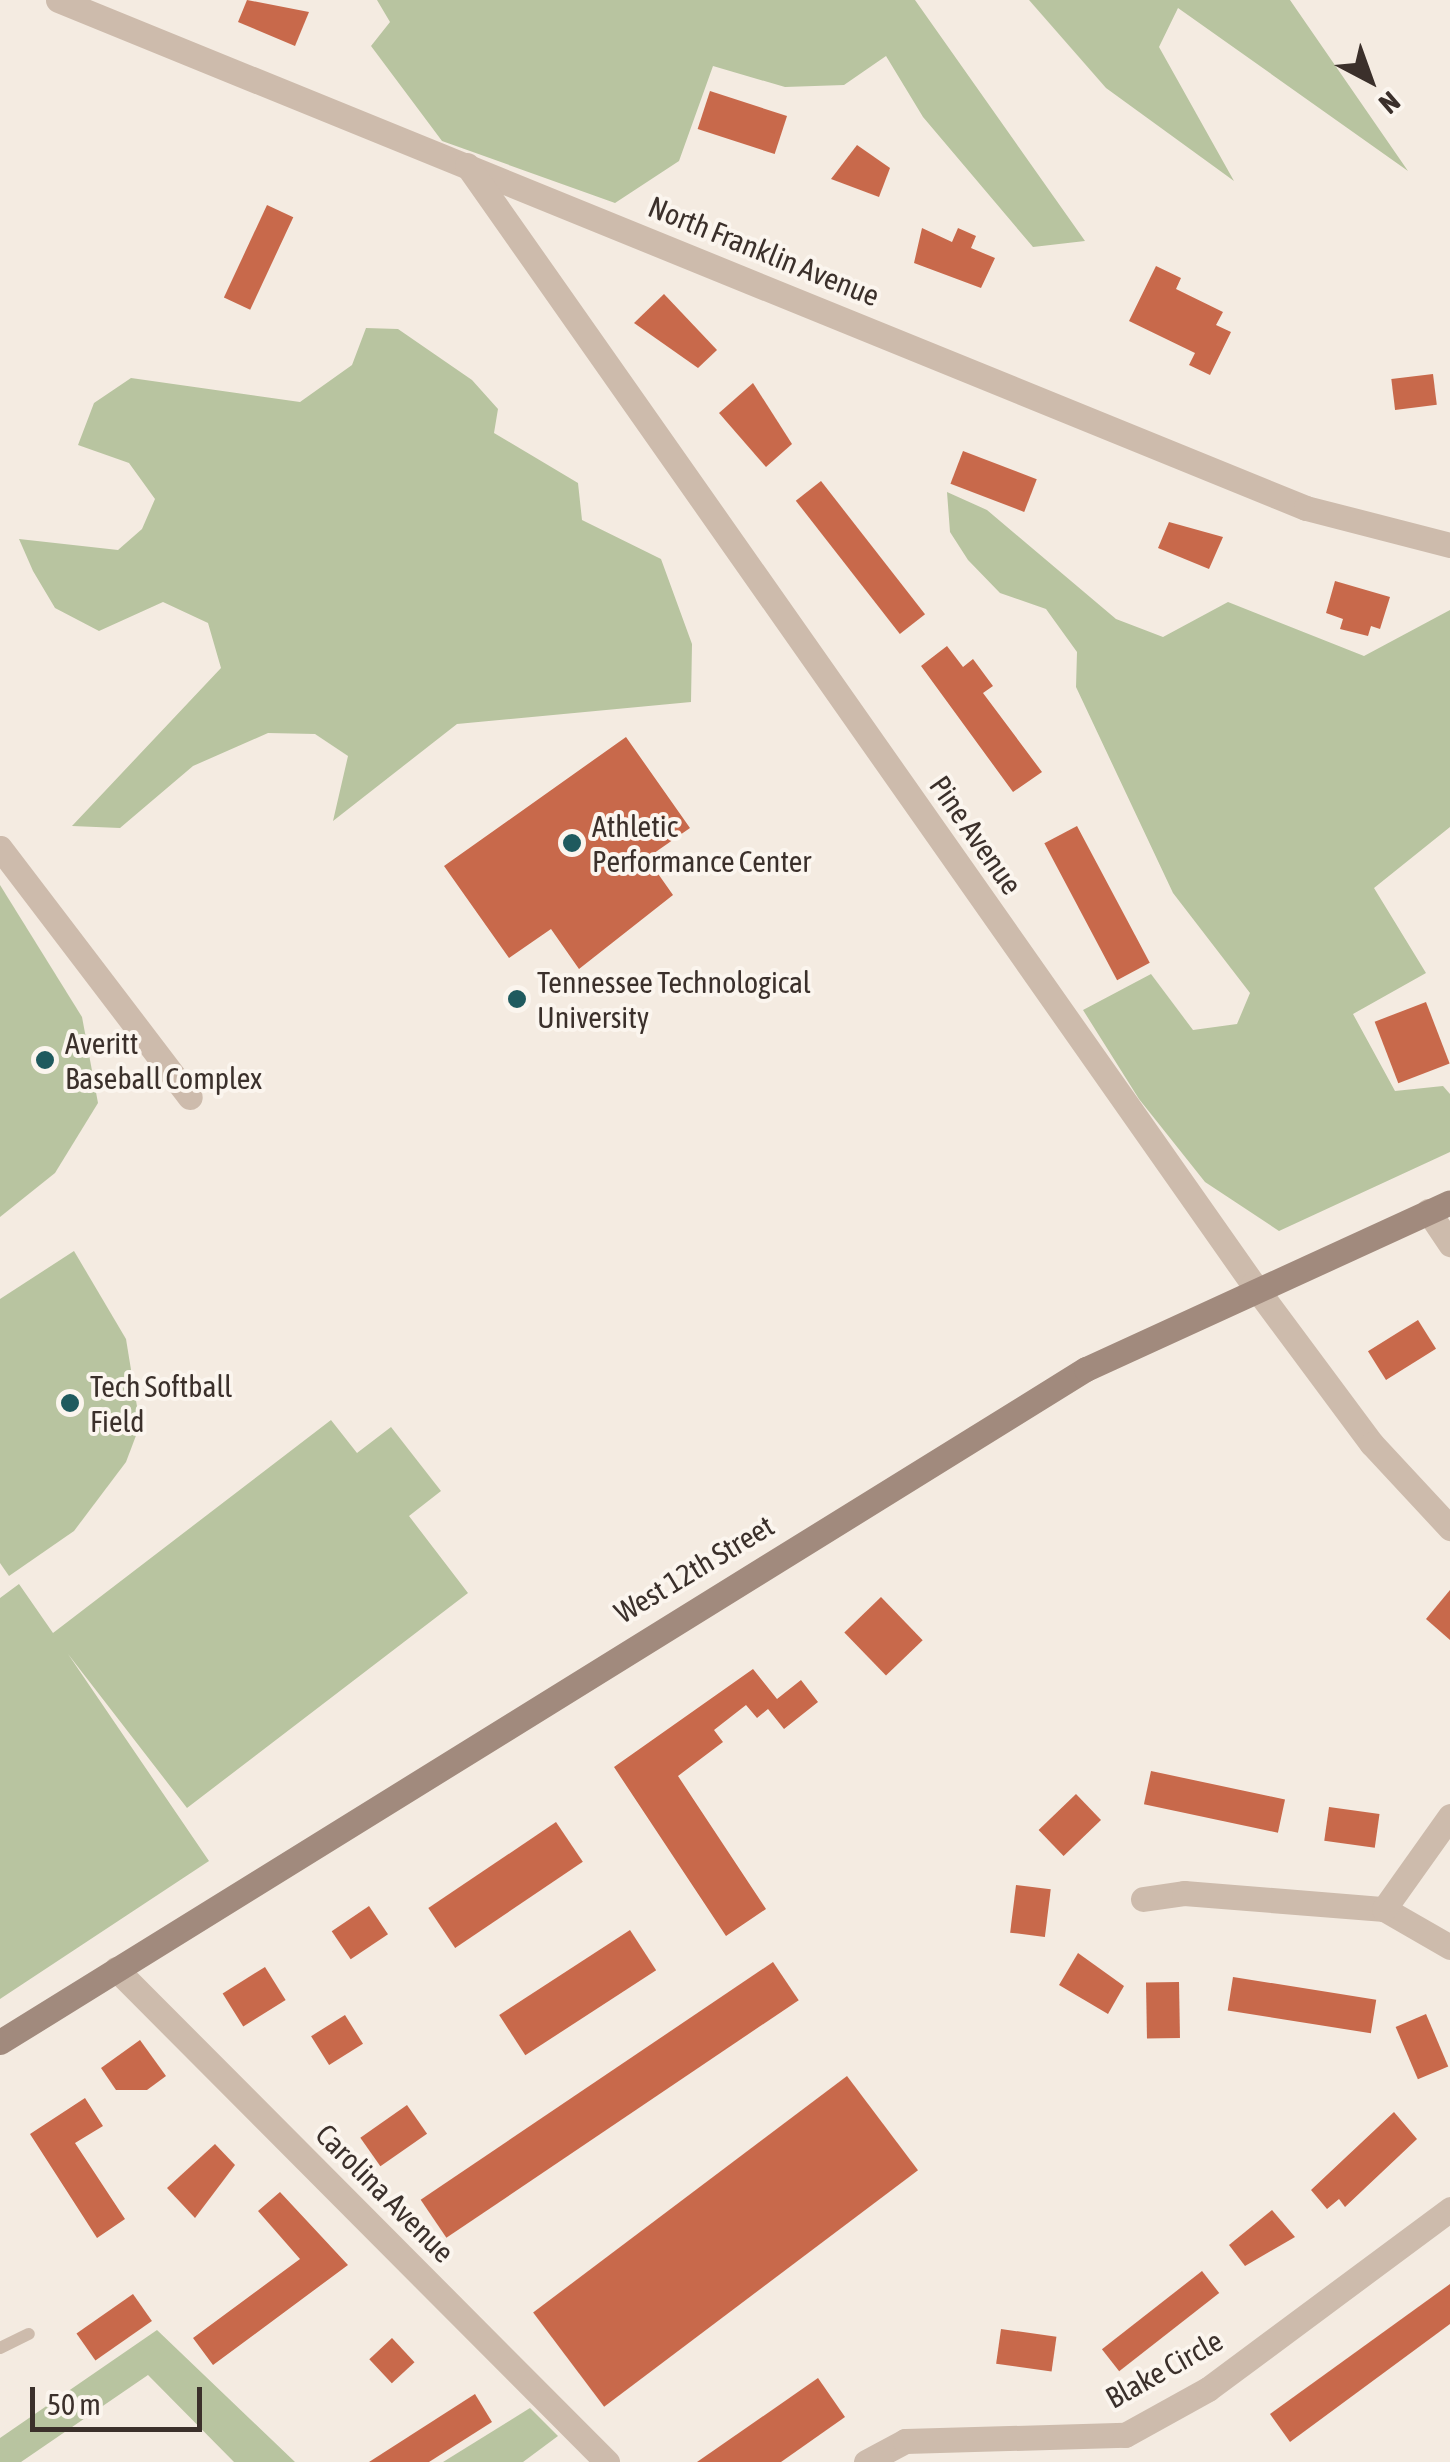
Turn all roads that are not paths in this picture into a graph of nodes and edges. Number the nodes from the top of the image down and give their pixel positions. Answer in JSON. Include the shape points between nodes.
{"nodes":[{"id":1,"x":58,"y":0,"type":"edge"},
{"id":2,"x":467,"y":165,"type":"junction"},
{"id":3,"x":1449,"y":547,"type":"edge"},
{"id":4,"x":0,"y":848,"type":"edge"},
{"id":5,"x":190,"y":1098,"type":"dead end"},
{"id":6,"x":1439,"y":1206,"type":"edge"},
{"id":7,"x":1450,"y":1244,"type":"edge"},
{"id":8,"x":1253,"y":1284,"type":"junction"},
{"id":9,"x":1450,"y":1528,"type":"edge"},
{"id":10,"x":1450,"y":1816,"type":"edge"},
{"id":11,"x":1143,"y":1899,"type":"dead end"},
{"id":12,"x":1384,"y":1909,"type":"junction"},
{"id":13,"x":1450,"y":1947,"type":"edge"},
{"id":14,"x":116,"y":1970,"type":"junction"},
{"id":15,"x":0,"y":2042,"type":"edge"},
{"id":16,"x":1450,"y":2209,"type":"edge"},
{"id":17,"x":29,"y":2334,"type":"dead end"},
{"id":18,"x":0,"y":2348,"type":"edge"},
{"id":19,"x":607,"y":2462,"type":"edge"},
{"id":20,"x":866,"y":2462,"type":"edge"}],
"edges":[{"from":1,"to":2,"type":"street","name":"North Franklin Avenue"},
{"from":2,"to":3,"type":"street","name":"North Franklin Avenue","via":[[1306,508]]},
{"from":2,"to":8,"type":"street","name":"Pine Avenue"},
{"from":4,"to":5,"type":"street"},
{"from":6,"to":7,"type":"street"},
{"from":6,"to":8,"type":"main road","name":"West 12th Street"},
{"from":8,"to":9,"type":"street","name":"Pine Avenue","via":[[1372,1444]]},
{"from":8,"to":14,"type":"main road","name":"West 12th Street","via":[[1086,1368]]},
{"from":10,"to":12,"type":"street"},
{"from":11,"to":12,"type":"street","via":[[1184,1893]]},
{"from":12,"to":13,"type":"street"},
{"from":14,"to":15,"type":"main road","name":"West 12th Street"},
{"from":14,"to":19,"type":"street","name":"Carolina Avenue"},
{"from":16,"to":20,"type":"street","name":"Blake Circle","via":[[1208,2389],[1125,2436],[905,2441]]},
{"from":17,"to":18,"type":"lane"}]}
